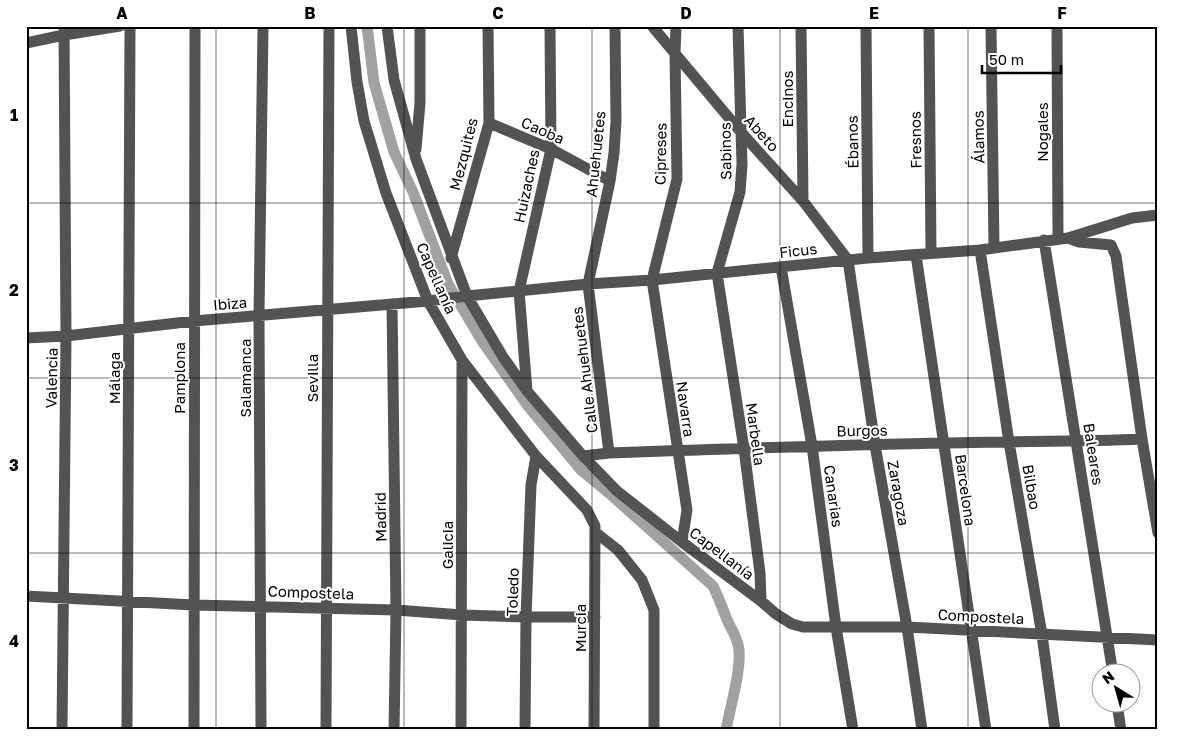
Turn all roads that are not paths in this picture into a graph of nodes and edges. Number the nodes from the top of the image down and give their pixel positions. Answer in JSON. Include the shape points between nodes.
{"nodes":[{"id":1,"x":120,"y":26,"type":"edge"},
{"id":2,"x":130,"y":26,"type":"edge"},
{"id":3,"x":195,"y":26,"type":"edge"},
{"id":4,"x":263,"y":26,"type":"edge"},
{"id":5,"x":329,"y":26,"type":"edge"},
{"id":6,"x":351,"y":26,"type":"edge"},
{"id":7,"x":387,"y":26,"type":"edge"},
{"id":8,"x":420,"y":26,"type":"edge"},
{"id":9,"x":488,"y":26,"type":"edge"},
{"id":10,"x":550,"y":26,"type":"edge"},
{"id":11,"x":615,"y":26,"type":"edge"},
{"id":12,"x":652,"y":26,"type":"edge"},
{"id":13,"x":676,"y":26,"type":"edge"},
{"id":14,"x":738,"y":26,"type":"edge"},
{"id":15,"x":801,"y":26,"type":"edge"},
{"id":16,"x":866,"y":26,"type":"edge"},
{"id":17,"x":929,"y":26,"type":"edge"},
{"id":18,"x":991,"y":26,"type":"edge"},
{"id":19,"x":1057,"y":26,"type":"edge"},
{"id":20,"x":64,"y":30,"type":"edge"},
{"id":21,"x":26,"y":44,"type":"edge"},
{"id":22,"x":674,"y":53,"type":"junction"},
{"id":23,"x":489,"y":123,"type":"junction"},
{"id":24,"x":740,"y":132,"type":"junction"},
{"id":25,"x":551,"y":149,"type":"junction"},
{"id":26,"x":416,"y":159,"type":"junction"},
{"id":27,"x":610,"y":181,"type":"junction"},
{"id":28,"x":802,"y":201,"type":"junction"},
{"id":29,"x":1158,"y":216,"type":"edge"},
{"id":30,"x":1063,"y":238,"type":"junction"},
{"id":31,"x":1044,"y":240,"type":"junction"},
{"id":32,"x":994,"y":248,"type":"junction"},
{"id":33,"x":980,"y":250,"type":"junction"},
{"id":34,"x":931,"y":253,"type":"junction"},
{"id":35,"x":916,"y":255,"type":"junction"},
{"id":36,"x":451,"y":258,"type":"junction"},
{"id":37,"x":868,"y":258,"type":"junction"},
{"id":38,"x":848,"y":260,"type":"junction"},
{"id":39,"x":781,"y":267,"type":"junction"},
{"id":40,"x":717,"y":273,"type":"junction"},
{"id":41,"x":652,"y":280,"type":"junction"},
{"id":42,"x":588,"y":284,"type":"junction"},
{"id":43,"x":519,"y":291,"type":"junction"},
{"id":44,"x":463,"y":296,"type":"junction"},
{"id":45,"x":433,"y":301,"type":"junction"},
{"id":46,"x":392,"y":304,"type":"junction"},
{"id":47,"x":328,"y":310,"type":"junction"},
{"id":48,"x":259,"y":315,"type":"junction"},
{"id":49,"x":194,"y":321,"type":"junction"},
{"id":50,"x":129,"y":329,"type":"junction"},
{"id":51,"x":66,"y":336,"type":"junction"},
{"id":52,"x":26,"y":338,"type":"edge"},
{"id":53,"x":462,"y":360,"type":"junction"},
{"id":54,"x":527,"y":391,"type":"junction"},
{"id":55,"x":1142,"y":439,"type":"junction"},
{"id":56,"x":1009,"y":442,"type":"junction"},
{"id":57,"x":1077,"y":442,"type":"junction"},
{"id":58,"x":944,"y":443,"type":"junction"},
{"id":59,"x":875,"y":445,"type":"junction"},
{"id":60,"x":812,"y":446,"type":"junction"},
{"id":61,"x":744,"y":449,"type":"junction"},
{"id":62,"x":677,"y":451,"type":"junction"},
{"id":63,"x":609,"y":453,"type":"junction"},
{"id":64,"x":536,"y":456,"type":"junction"},
{"id":65,"x":582,"y":456,"type":"junction"},
{"id":66,"x":595,"y":529,"type":"junction"},
{"id":67,"x":1158,"y":533,"type":"edge"},
{"id":68,"x":682,"y":542,"type":"junction"},
{"id":69,"x":26,"y":596,"type":"edge"},
{"id":70,"x":63,"y":598,"type":"junction"},
{"id":71,"x":761,"y":601,"type":"junction"},
{"id":72,"x":128,"y":602,"type":"junction"},
{"id":73,"x":194,"y":605,"type":"junction"},
{"id":74,"x":261,"y":606,"type":"junction"},
{"id":75,"x":327,"y":608,"type":"junction"},
{"id":76,"x":396,"y":610,"type":"junction"},
{"id":77,"x":462,"y":615,"type":"junction"},
{"id":78,"x":526,"y":617,"type":"junction"},
{"id":79,"x":595,"y":617,"type":"junction"},
{"id":80,"x":803,"y":627,"type":"joint"},
{"id":81,"x":836,"y":627,"type":"junction"},
{"id":82,"x":907,"y":627,"type":"junction"},
{"id":83,"x":972,"y":631,"type":"junction"},
{"id":84,"x":1042,"y":635,"type":"junction"},
{"id":85,"x":1108,"y":637,"type":"junction"},
{"id":86,"x":1158,"y":640,"type":"edge"},
{"id":87,"x":1112,"y":664,"type":"edge"},
{"id":88,"x":1119,"y":714,"type":"edge"},
{"id":89,"x":62,"y":730,"type":"edge"},
{"id":90,"x":127,"y":730,"type":"edge"},
{"id":91,"x":194,"y":730,"type":"edge"},
{"id":92,"x":261,"y":730,"type":"edge"},
{"id":93,"x":326,"y":730,"type":"edge"},
{"id":94,"x":394,"y":730,"type":"edge"},
{"id":95,"x":461,"y":730,"type":"edge"},
{"id":96,"x":525,"y":730,"type":"edge"},
{"id":97,"x":594,"y":730,"type":"edge"},
{"id":98,"x":654,"y":730,"type":"edge"},
{"id":99,"x":852,"y":730,"type":"edge"},
{"id":100,"x":922,"y":730,"type":"edge"},
{"id":101,"x":986,"y":730,"type":"edge"},
{"id":102,"x":1055,"y":730,"type":"edge"},
{"id":103,"x":1121,"y":730,"type":"edge"}],
"edges":[{"from":1,"to":20,"type":"street"},
{"from":2,"to":50,"type":"street","name":"Málaga"},
{"from":3,"to":49,"type":"street","name":"Pamplona"},
{"from":4,"to":48,"type":"street","name":"Salamanca"},
{"from":5,"to":47,"type":"street","name":"Sevilla"},
{"from":6,"to":45,"type":"street","name":"Capellanía","via":[[364,121],[386,193]]},
{"from":7,"to":26,"type":"street","name":"Capellanía","via":[[394,80]]},
{"from":8,"to":26,"type":"street","name":"Capellanía"},
{"from":9,"to":23,"type":"street","name":"Mezquites"},
{"from":10,"to":25,"type":"street","name":"Huizaches"},
{"from":11,"to":27,"type":"street","name":"Ahuehuetes","via":[[616,121]]},
{"from":12,"to":22,"type":"street","name":"Abeto"},
{"from":13,"to":22,"type":"street","name":"Cipreses"},
{"from":14,"to":24,"type":"street","name":"Sabinos"},
{"from":15,"to":28,"type":"street","name":"Encinos"},
{"from":16,"to":37,"type":"street","name":"Ébanos"},
{"from":17,"to":34,"type":"street","name":"Fresnos"},
{"from":18,"to":32,"type":"street","name":"Álamos"},
{"from":19,"to":30,"type":"street","name":"Nogales"},
{"from":20,"to":21,"type":"street"},
{"from":20,"to":51,"type":"street","name":"Valencia"},
{"from":22,"to":24,"type":"street","name":"Abeto"},
{"from":22,"to":41,"type":"street","name":"Cipreses","via":[[676,179]]},
{"from":23,"to":25,"type":"street","name":"Caoba"},
{"from":23,"to":36,"type":"street","name":"Mezquites"},
{"from":24,"to":28,"type":"street","name":"Abeto"},
{"from":24,"to":40,"type":"street","name":"Sabinos","via":[[740,192]]},
{"from":25,"to":27,"type":"street","name":"Caoba"},
{"from":25,"to":43,"type":"street","name":"Huizaches"},
{"from":26,"to":36,"type":"street","name":"Capellanía"},
{"from":27,"to":42,"type":"street","name":"Ahuehuetes"},
{"from":28,"to":38,"type":"street","name":"Abeto"},
{"from":29,"to":30,"type":"street","name":"Ficus","via":[[1132,218]]},
{"from":30,"to":31,"type":"street","name":"Ficus"},
{"from":30,"to":55,"type":"street","via":[[1106,244],[1113,248]]},
{"from":31,"to":32,"type":"street","name":"Ficus"},
{"from":31,"to":57,"type":"street","name":"Baleares"},
{"from":32,"to":33,"type":"street","name":"Ficus"},
{"from":33,"to":34,"type":"street","name":"Ficus"},
{"from":33,"to":56,"type":"street","name":"Bilbao"},
{"from":34,"to":35,"type":"street","name":"Ficus"},
{"from":35,"to":37,"type":"street","name":"Ficus"},
{"from":35,"to":58,"type":"street","name":"Barcelona"},
{"from":36,"to":44,"type":"street","name":"Capellanía"},
{"from":37,"to":38,"type":"street","name":"Ficus"},
{"from":38,"to":39,"type":"street","name":"Ficus"},
{"from":38,"to":59,"type":"street","name":"Zaragoza"},
{"from":39,"to":40,"type":"street","name":"Ficus"},
{"from":39,"to":60,"type":"street","name":"Canarias"},
{"from":40,"to":41,"type":"street","name":"Ficus"},
{"from":40,"to":61,"type":"street","name":"Marbella"},
{"from":41,"to":42,"type":"street","name":"Ficus"},
{"from":41,"to":62,"type":"street","name":"Navarra"},
{"from":42,"to":43,"type":"street","name":"Ficus"},
{"from":42,"to":63,"type":"street","name":"Calle Ahuehuetes"},
{"from":43,"to":44,"type":"street","name":"Ficus"},
{"from":43,"to":54,"type":"street","name":"Huizaches"},
{"from":44,"to":45,"type":"street","name":"Ficus"},
{"from":44,"to":54,"type":"street","name":"Capellanía"},
{"from":45,"to":46,"type":"street","name":"Ibiza"},
{"from":45,"to":53,"type":"street","name":"Capellanía"},
{"from":46,"to":47,"type":"street","name":"Ibiza"},
{"from":46,"to":76,"type":"street","name":"Madrid"},
{"from":47,"to":48,"type":"street","name":"Ibiza"},
{"from":47,"to":75,"type":"street","name":"Sevilla"},
{"from":48,"to":49,"type":"street","name":"Ibiza"},
{"from":48,"to":74,"type":"street","name":"Salamanca"},
{"from":49,"to":50,"type":"street","name":"Ibiza"},
{"from":49,"to":73,"type":"street","name":"Pamplona"},
{"from":50,"to":51,"type":"street","name":"Ibiza"},
{"from":50,"to":72,"type":"street","name":"Málaga"},
{"from":51,"to":52,"type":"street","name":"Ibiza"},
{"from":51,"to":70,"type":"street","name":"Valencia"},
{"from":53,"to":64,"type":"street","name":"Capellanía"},
{"from":53,"to":77,"type":"street","name":"Galicia"},
{"from":54,"to":65,"type":"street","name":"Capellanía"},
{"from":55,"to":57,"type":"street","name":"Burgos"},
{"from":55,"to":67,"type":"street"},
{"from":56,"to":57,"type":"street","name":"Burgos"},
{"from":56,"to":58,"type":"street","name":"Burgos"},
{"from":56,"to":84,"type":"street","name":"Bilbao"},
{"from":57,"to":85,"type":"street","name":"Baleares"},
{"from":58,"to":59,"type":"street","name":"Burgos"},
{"from":58,"to":83,"type":"street","name":"Barcelona"},
{"from":59,"to":60,"type":"street","name":"Burgos"},
{"from":59,"to":82,"type":"street","name":"Zaragoza"},
{"from":60,"to":61,"type":"street","name":"Burgos"},
{"from":60,"to":81,"type":"street","name":"Canarias"},
{"from":61,"to":62,"type":"street","name":"Burgos"},
{"from":61,"to":71,"type":"street","name":"Marbella"},
{"from":62,"to":63,"type":"street","name":"Burgos"},
{"from":62,"to":68,"type":"street","name":"Navarra","via":[[686,510]]},
{"from":63,"to":65,"type":"street","name":"Burgos"},
{"from":64,"to":66,"type":"street","name":"Capellanía","via":[[587,510]]},
{"from":64,"to":78,"type":"street","name":"Toledo","via":[[531,484]]},
{"from":65,"to":68,"type":"street","name":"Capellanía","via":[[616,491]]},
{"from":66,"to":79,"type":"street","name":"Murcia"},
{"from":66,"to":98,"type":"street","via":[[618,550],[642,580],[654,610]]},
{"from":68,"to":71,"type":"street","name":"Capellanía"},
{"from":69,"to":70,"type":"street","name":"Compostela"},
{"from":70,"to":72,"type":"street","name":"Compostela"},
{"from":70,"to":89,"type":"street","name":"Valencia"},
{"from":71,"to":80,"type":"street","name":"Capellanía","via":[[792,624]]},
{"from":72,"to":73,"type":"street","name":"Compostela"},
{"from":72,"to":90,"type":"street","name":"Málaga"},
{"from":73,"to":74,"type":"street","name":"Compostela"},
{"from":73,"to":91,"type":"street","name":"Pamplona"},
{"from":74,"to":75,"type":"street","name":"Compostela"},
{"from":74,"to":92,"type":"street","name":"Salamanca"},
{"from":75,"to":76,"type":"street","name":"Compostela"},
{"from":75,"to":93,"type":"street","name":"Sevilla"},
{"from":76,"to":77,"type":"street","name":"Compostela"},
{"from":76,"to":94,"type":"street","name":"Madrid"},
{"from":77,"to":78,"type":"street","name":"Compostela"},
{"from":77,"to":95,"type":"street","name":"Galicia"},
{"from":78,"to":79,"type":"street","name":"Compostela"},
{"from":78,"to":96,"type":"street","name":"Toledo"},
{"from":79,"to":97,"type":"street","name":"Murcia"},
{"from":80,"to":81,"type":"street","name":"Compostela"},
{"from":81,"to":82,"type":"street","name":"Compostela"},
{"from":81,"to":99,"type":"street","name":"Canarias"},
{"from":82,"to":83,"type":"street","name":"Compostela"},
{"from":82,"to":100,"type":"street","name":"Zaragoza"},
{"from":83,"to":84,"type":"street","name":"Compostela"},
{"from":83,"to":101,"type":"street","name":"Barcelona"},
{"from":84,"to":85,"type":"street","name":"Compostela"},
{"from":84,"to":102,"type":"street","name":"Bilbao"},
{"from":85,"to":86,"type":"street","name":"Compostela"},
{"from":85,"to":87,"type":"street","name":"Baleares"},
{"from":88,"to":103,"type":"street"}]}
